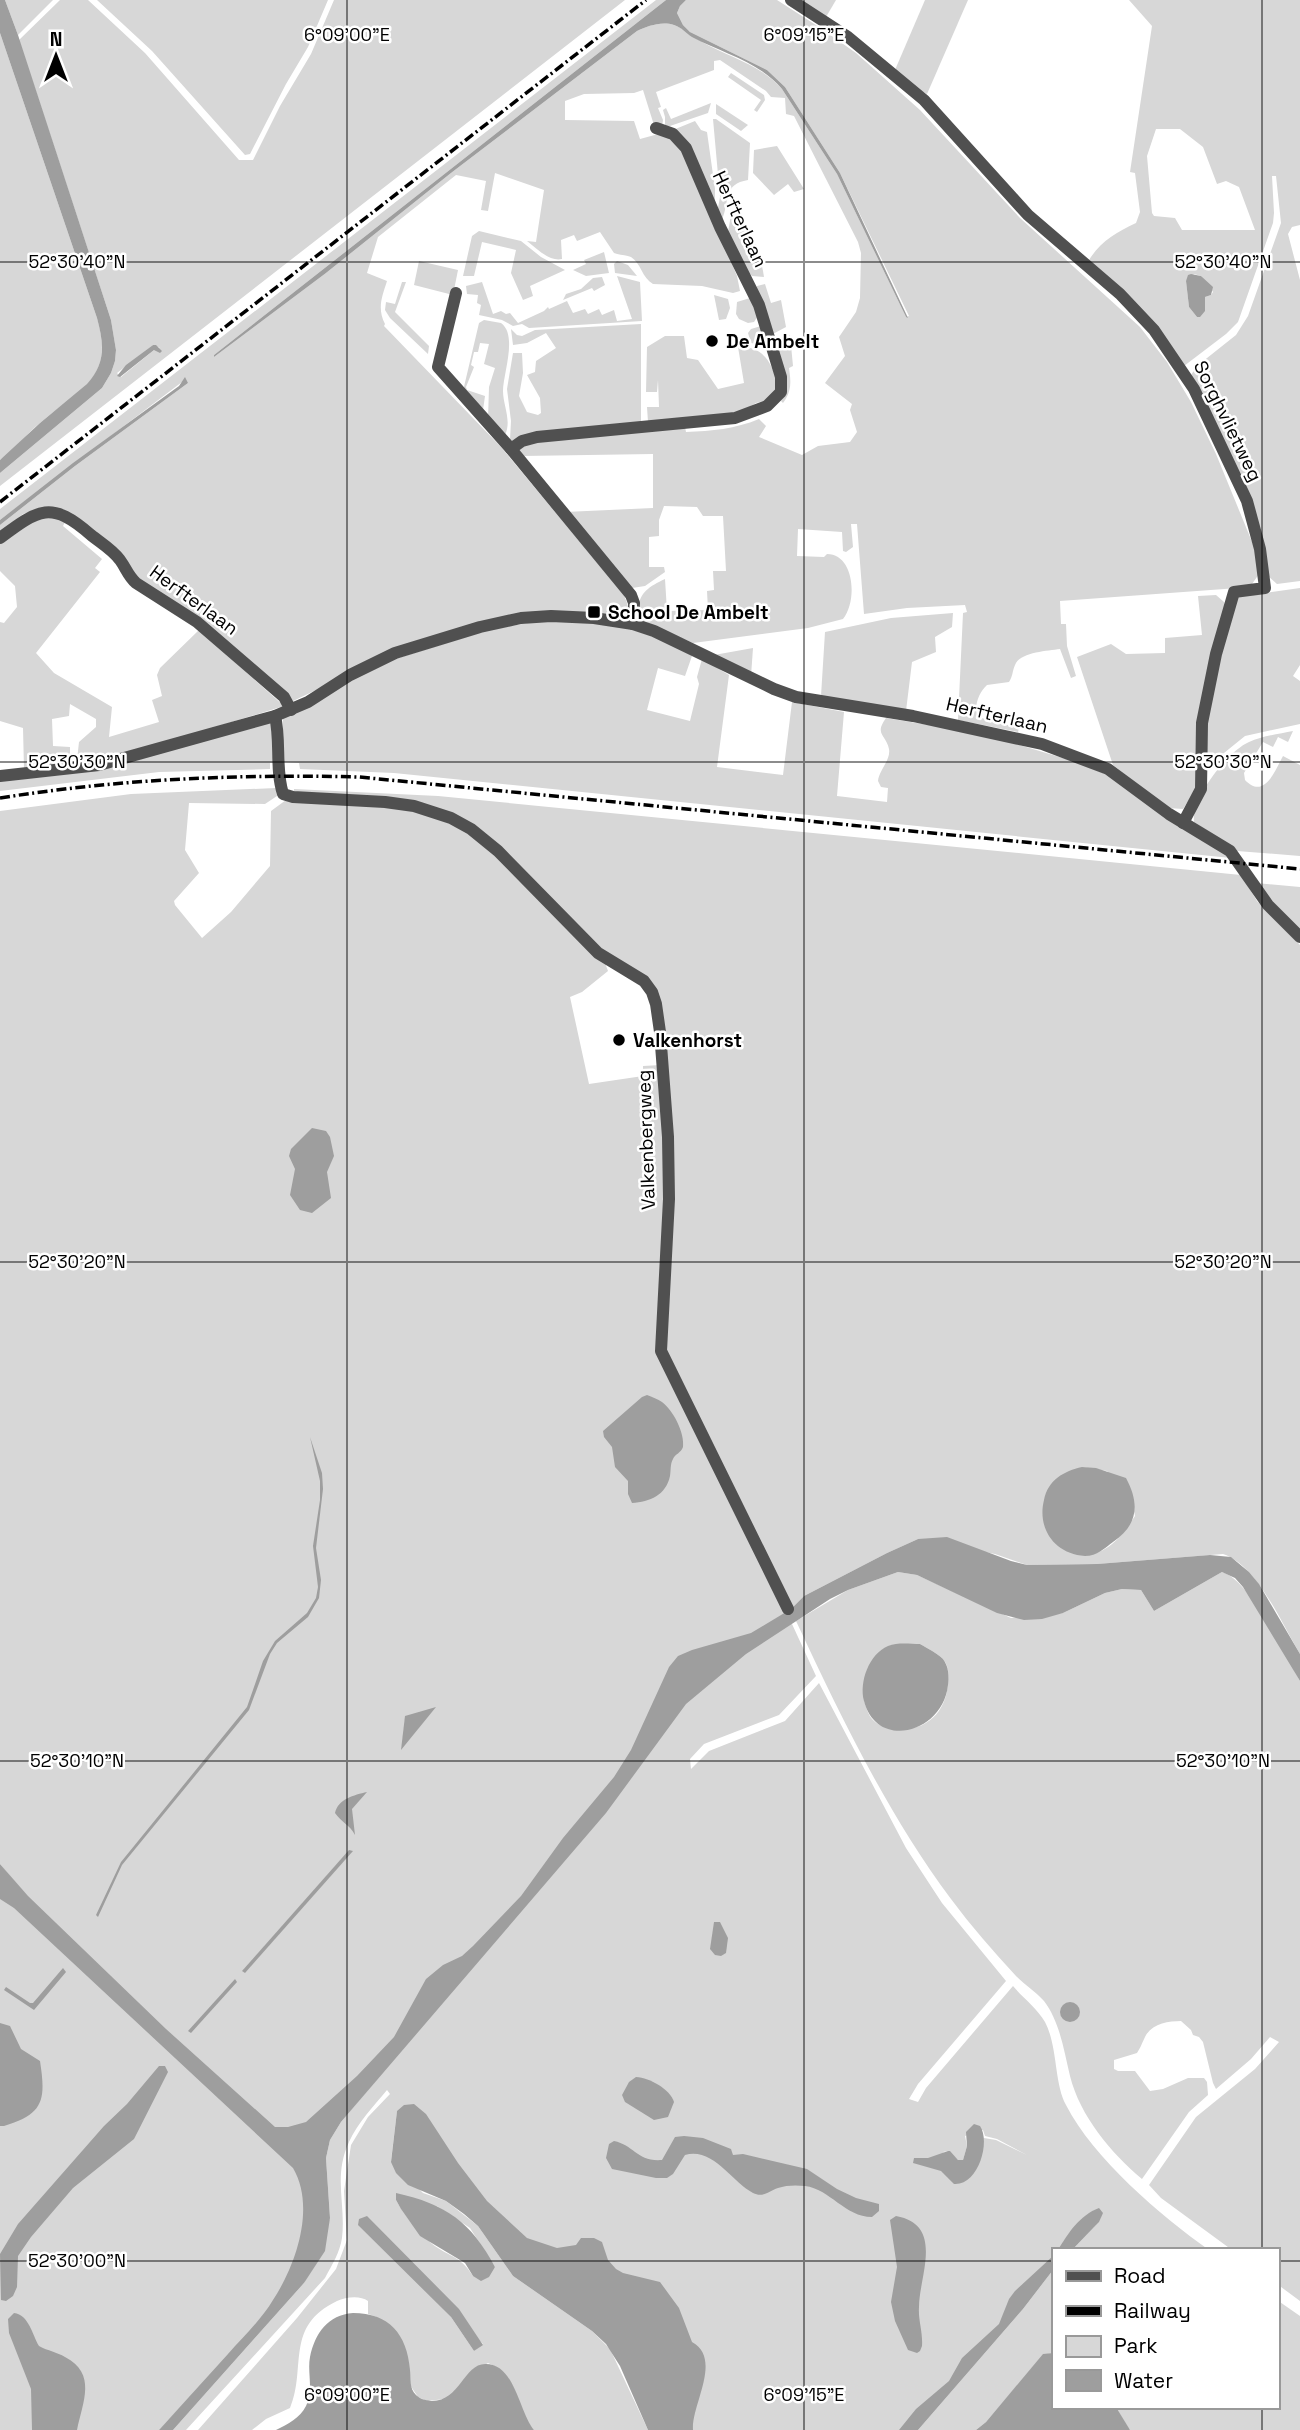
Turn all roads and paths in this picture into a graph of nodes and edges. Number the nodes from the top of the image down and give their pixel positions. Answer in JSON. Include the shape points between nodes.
{"nodes":[{"id":1,"x":792,"y":0,"type":"edge"},
{"id":2,"x":656,"y":128,"type":"dead end"},
{"id":3,"x":456,"y":293,"type":"dead end"},
{"id":4,"x":511,"y":449,"type":"junction"},
{"id":5,"x":0,"y":538,"type":"edge"},
{"id":6,"x":633,"y":624,"type":"junction"},
{"id":7,"x":291,"y":710,"type":"junction"},
{"id":8,"x":275,"y":716,"type":"junction"},
{"id":9,"x":0,"y":776,"type":"edge"},
{"id":10,"x":1183,"y":822,"type":"junction"},
{"id":11,"x":1300,"y":937,"type":"edge"},
{"id":12,"x":788,"y":1609,"type":"dead end"}],
"edges":[{"from":1,"to":10,"type":"street","name":"Sorghvlietweg","via":[[848,37],[924,100],[1028,215],[1120,294],[1154,330],[1194,389],[1247,501],[1265,588],[1234,592],[1202,723],[1201,789]]},
{"from":2,"to":4,"type":"street","name":"Herfterlaan","via":[[673,134],[686,148],[759,305],[782,377],[781,392],[767,406],[735,418],[537,437]]},
{"from":3,"to":4,"type":"street","via":[[438,367]]},
{"from":4,"to":6,"type":"street","via":[[631,595]]},
{"from":5,"to":7,"type":"street","name":"Herfterlaan","via":[[38,513],[70,518],[118,558],[136,583],[197,622],[284,697]]},
{"from":6,"to":7,"type":"street","name":"Herfterlaan","via":[[551,616],[480,627],[395,653]]},
{"from":6,"to":10,"type":"street","name":"Herfterlaan","via":[[796,697],[913,716],[1042,744],[1083,758],[1121,777]]},
{"from":7,"to":8,"type":"street","name":"Herfterlaan"},
{"from":8,"to":9,"type":"street","name":"Herfterlaan","via":[[99,765]]},
{"from":8,"to":12,"type":"street","name":"Valkenbergweg","via":[[283,794],[404,804],[451,818],[498,851],[598,953],[643,981],[652,992],[660,1032],[668,1137],[661,1351]]},
{"from":10,"to":11,"type":"street","name":"Herfterlaan","via":[[1230,851],[1268,905]]}]}
